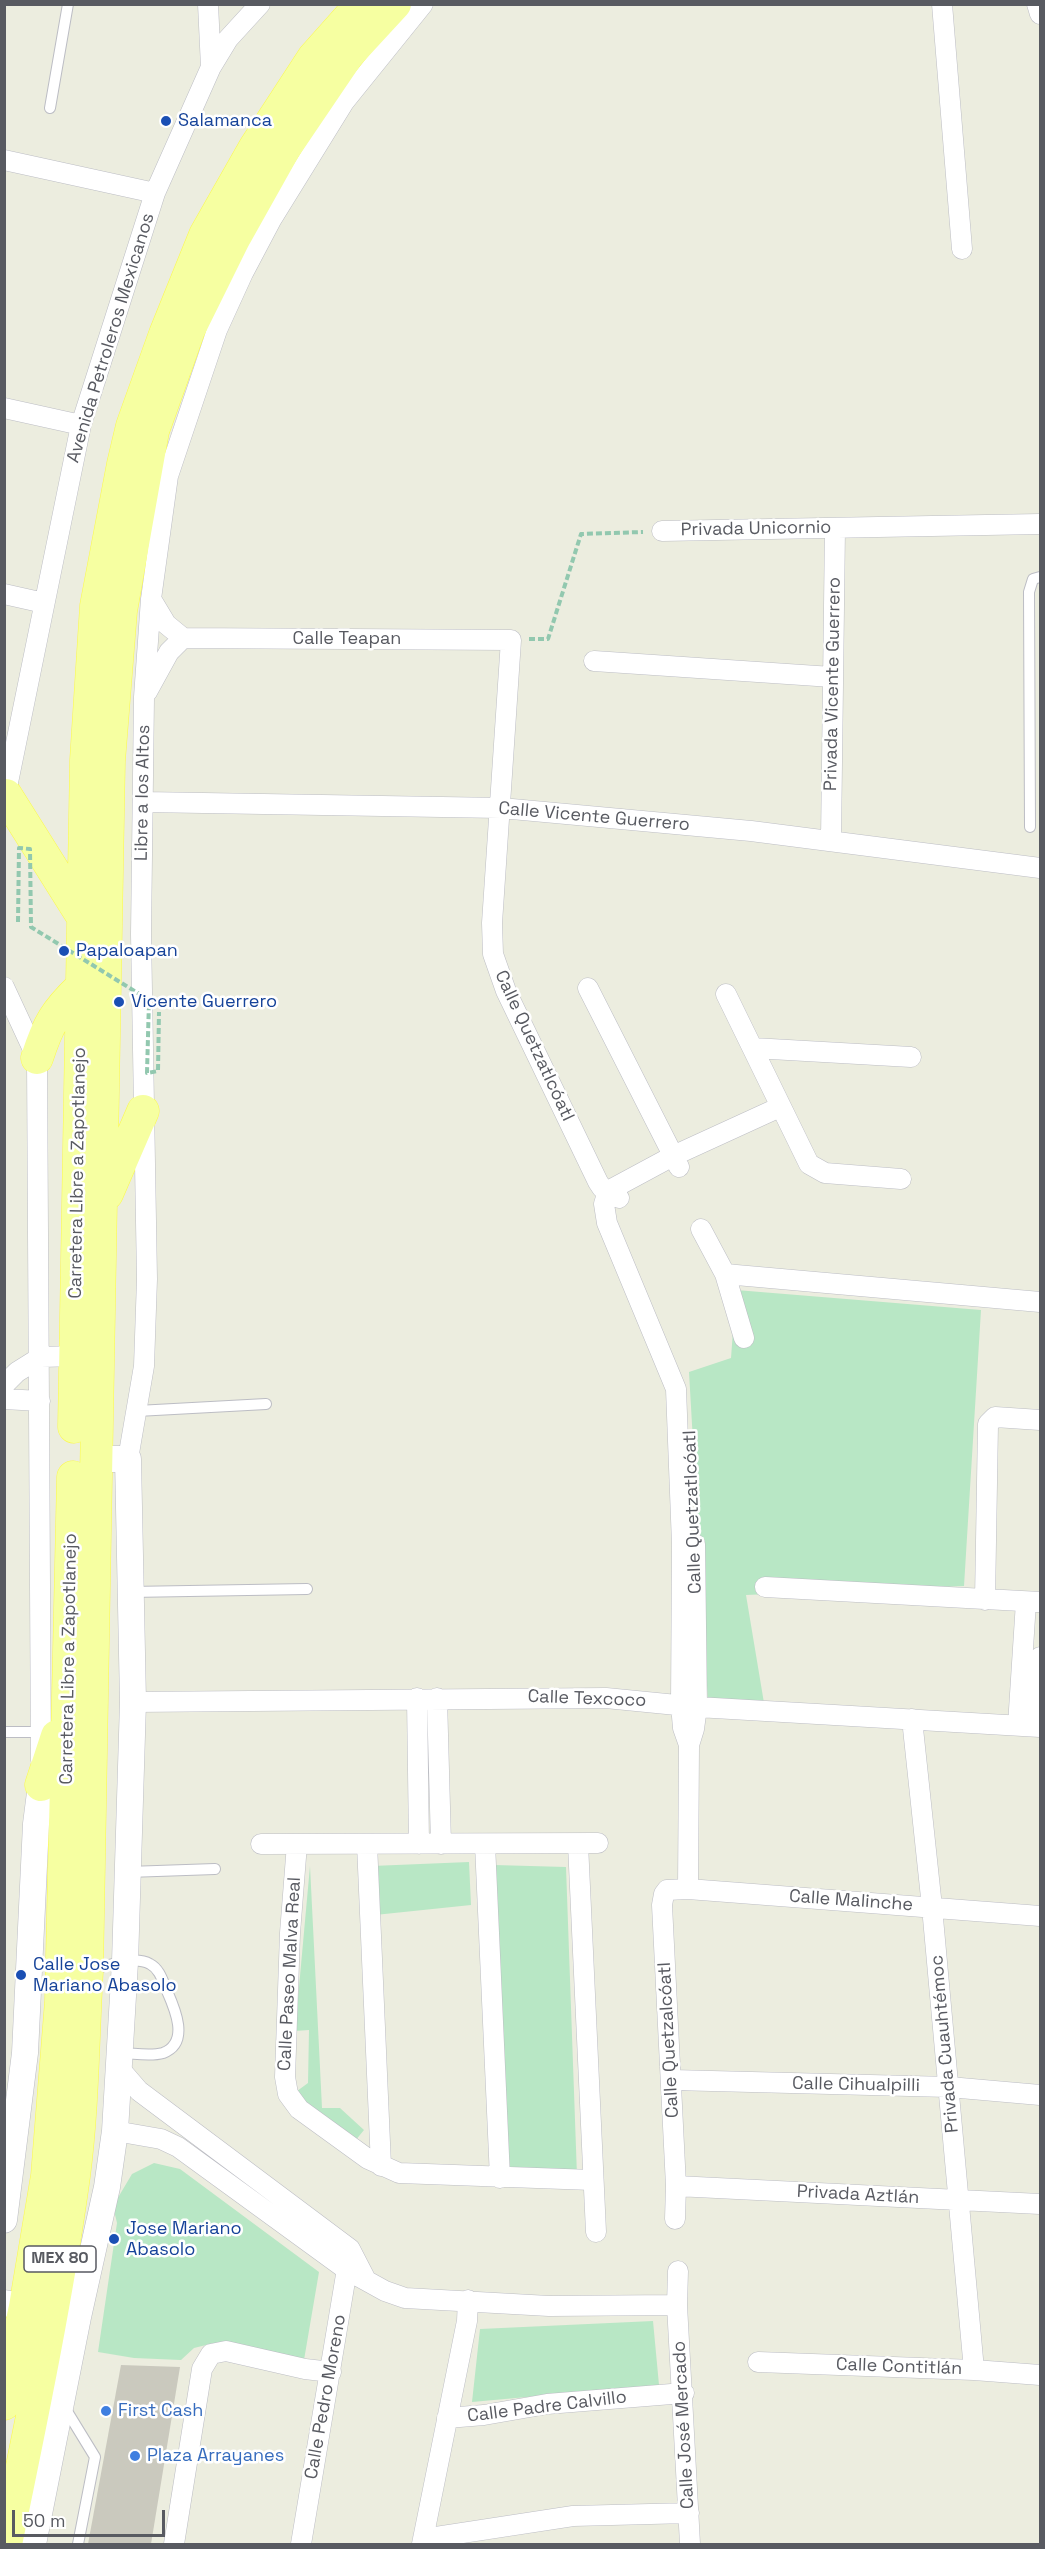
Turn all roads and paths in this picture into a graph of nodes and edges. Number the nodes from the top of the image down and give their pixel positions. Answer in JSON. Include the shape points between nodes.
{"nodes":[{"id":1,"x":68,"y":4,"type":"edge"},
{"id":2,"x":208,"y":4,"type":"edge"},
{"id":3,"x":260,"y":4,"type":"edge"},
{"id":4,"x":361,"y":4,"type":"edge"},
{"id":5,"x":395,"y":4,"type":"edge"},
{"id":6,"x":423,"y":4,"type":"edge"},
{"id":7,"x":942,"y":4,"type":"edge"},
{"id":8,"x":1037,"y":4,"type":"edge"},
{"id":9,"x":1041,"y":14,"type":"edge"},
{"id":10,"x":211,"y":67,"type":"junction"},
{"id":11,"x":50,"y":108,"type":"dead end"},
{"id":12,"x":4,"y":160,"type":"edge"},
{"id":13,"x":155,"y":192,"type":"junction"},
{"id":14,"x":962,"y":249,"type":"dead end"},
{"id":15,"x":4,"y":408,"type":"edge"},
{"id":16,"x":81,"y":425,"type":"junction"},
{"id":17,"x":157,"y":474,"type":"junction"},
{"id":18,"x":1041,"y":524,"type":"edge"},
{"id":19,"x":835,"y":528,"type":"junction"},
{"id":20,"x":662,"y":531,"type":"joint"},
{"id":21,"x":1041,"y":577,"type":"edge"},
{"id":22,"x":4,"y":594,"type":"edge"},
{"id":23,"x":151,"y":599,"type":"junction"},
{"id":24,"x":44,"y":603,"type":"junction"},
{"id":25,"x":183,"y":638,"type":"junction"},
{"id":26,"x":548,"y":639,"type":"dead end"},
{"id":27,"x":511,"y":640,"type":"joint"},
{"id":28,"x":594,"y":661,"type":"dead end"},
{"id":29,"x":832,"y":677,"type":"junction"},
{"id":30,"x":144,"y":696,"type":"junction"},
{"id":31,"x":5,"y":797,"type":"edge"},
{"id":32,"x":144,"y":802,"type":"junction"},
{"id":33,"x":501,"y":808,"type":"junction"},
{"id":34,"x":1030,"y":827,"type":"dead end"},
{"id":35,"x":831,"y":840,"type":"junction"},
{"id":36,"x":1041,"y":868,"type":"edge"},
{"id":37,"x":18,"y":922,"type":"dead end"},
{"id":38,"x":94,"y":923,"type":"junction"},
{"id":39,"x":141,"y":934,"type":"junction"},
{"id":40,"x":4,"y":987,"type":"edge"},
{"id":41,"x":81,"y":987,"type":"junction"},
{"id":42,"x":588,"y":988,"type":"dead end"},
{"id":43,"x":726,"y":994,"type":"dead end"},
{"id":44,"x":159,"y":1012,"type":"dead end"},
{"id":45,"x":10,"y":1014,"type":"edge"},
{"id":46,"x":753,"y":1048,"type":"junction"},
{"id":47,"x":911,"y":1057,"type":"dead end"},
{"id":48,"x":37,"y":1058,"type":"junction"},
{"id":49,"x":143,"y":1111,"type":"junction"},
{"id":50,"x":782,"y":1113,"type":"junction"},
{"id":51,"x":676,"y":1161,"type":"junction"},
{"id":52,"x":901,"y":1179,"type":"dead end"},
{"id":53,"x":613,"y":1195,"type":"junction"},
{"id":54,"x":100,"y":1209,"type":"junction"},
{"id":55,"x":701,"y":1229,"type":"dead end"},
{"id":56,"x":725,"y":1274,"type":"junction"},
{"id":57,"x":1041,"y":1302,"type":"edge"},
{"id":58,"x":744,"y":1338,"type":"dead end"},
{"id":59,"x":75,"y":1356,"type":"junction"},
{"id":60,"x":41,"y":1357,"type":"junction"},
{"id":61,"x":4,"y":1385,"type":"edge"},
{"id":62,"x":4,"y":1399,"type":"edge"},
{"id":63,"x":40,"y":1401,"type":"junction"},
{"id":64,"x":266,"y":1404,"type":"dead end"},
{"id":65,"x":137,"y":1411,"type":"junction"},
{"id":66,"x":1041,"y":1420,"type":"edge"},
{"id":67,"x":95,"y":1459,"type":"junction"},
{"id":68,"x":128,"y":1459,"type":"junction"},
{"id":69,"x":765,"y":1587,"type":"dead end"},
{"id":70,"x":307,"y":1589,"type":"dead end"},
{"id":71,"x":130,"y":1592,"type":"junction"},
{"id":72,"x":985,"y":1600,"type":"junction"},
{"id":73,"x":1033,"y":1602,"type":"edge"},
{"id":74,"x":1041,"y":1657,"type":"edge"},
{"id":75,"x":427,"y":1698,"type":"junction"},
{"id":76,"x":133,"y":1702,"type":"junction"},
{"id":77,"x":68,"y":1703,"type":"junction"},
{"id":78,"x":689,"y":1706,"type":"junction"},
{"id":79,"x":912,"y":1719,"type":"junction"},
{"id":80,"x":1032,"y":1726,"type":"edge"},
{"id":81,"x":4,"y":1732,"type":"edge"},
{"id":82,"x":41,"y":1732,"type":"junction"},
{"id":83,"x":42,"y":1785,"type":"junction"},
{"id":84,"x":261,"y":1844,"type":"dead end"},
{"id":85,"x":297,"y":1844,"type":"junction"},
{"id":86,"x":367,"y":1844,"type":"junction"},
{"id":87,"x":419,"y":1844,"type":"junction"},
{"id":88,"x":441,"y":1844,"type":"junction"},
{"id":89,"x":485,"y":1844,"type":"junction"},
{"id":90,"x":578,"y":1844,"type":"junction"},
{"id":91,"x":598,"y":1844,"type":"dead end"},
{"id":92,"x":215,"y":1869,"type":"dead end"},
{"id":93,"x":128,"y":1872,"type":"junction"},
{"id":94,"x":688,"y":1889,"type":"junction"},
{"id":95,"x":664,"y":1894,"type":"joint"},
{"id":96,"x":932,"y":1908,"type":"junction"},
{"id":97,"x":1041,"y":1916,"type":"edge"},
{"id":98,"x":125,"y":1962,"type":"junction"},
{"id":99,"x":87,"y":1971,"type":"junction"},
{"id":100,"x":15,"y":2051,"type":"edge"},
{"id":101,"x":120,"y":2061,"type":"junction"},
{"id":102,"x":672,"y":2080,"type":"junction"},
{"id":103,"x":949,"y":2087,"type":"junction"},
{"id":104,"x":1041,"y":2095,"type":"edge"},
{"id":105,"x":115,"y":2131,"type":"junction"},
{"id":106,"x":381,"y":2166,"type":"junction"},
{"id":107,"x":500,"y":2178,"type":"junction"},
{"id":108,"x":592,"y":2180,"type":"junction"},
{"id":109,"x":676,"y":2186,"type":"junction"},
{"id":110,"x":959,"y":2199,"type":"junction"},
{"id":111,"x":1041,"y":2204,"type":"edge"},
{"id":112,"x":675,"y":2219,"type":"dead end"},
{"id":113,"x":4,"y":2220,"type":"edge"},
{"id":114,"x":596,"y":2232,"type":"dead end"},
{"id":115,"x":350,"y":2249,"type":"junction"},
{"id":116,"x":347,"y":2270,"type":"junction"},
{"id":117,"x":678,"y":2271,"type":"dead end"},
{"id":118,"x":366,"y":2280,"type":"junction"},
{"id":119,"x":468,"y":2300,"type":"junction"},
{"id":120,"x":677,"y":2305,"type":"junction"},
{"id":121,"x":40,"y":2310,"type":"edge"},
{"id":122,"x":758,"y":2362,"type":"dead end"},
{"id":123,"x":974,"y":2370,"type":"junction"},
{"id":124,"x":331,"y":2372,"type":"junction"},
{"id":125,"x":1041,"y":2375,"type":"edge"},
{"id":126,"x":684,"y":2393,"type":"junction"},
{"id":127,"x":61,"y":2403,"type":"junction"},
{"id":128,"x":4,"y":2404,"type":"edge"},
{"id":129,"x":447,"y":2418,"type":"junction"},
{"id":130,"x":688,"y":2513,"type":"junction"},
{"id":131,"x":423,"y":2542,"type":"edge"},
{"id":132,"x":6,"y":2544,"type":"edge"},
{"id":133,"x":33,"y":2544,"type":"edge"},
{"id":134,"x":78,"y":2544,"type":"edge"},
{"id":135,"x":174,"y":2544,"type":"edge"},
{"id":136,"x":301,"y":2544,"type":"edge"},
{"id":137,"x":690,"y":2544,"type":"edge"}],
"edges":[{"from":1,"to":11,"type":"lane"},
{"from":2,"to":10,"type":"street"},
{"from":3,"to":10,"type":"street","name":"Avenida Petroleros Mexicanos","via":[[228,39]]},
{"from":4,"to":38,"type":"main road","name":"Carretera Libre a Zapotlanejo","number":"MEX 80","via":[[313,58],[255,147],[205,235],[132,426],[96,606],[86,760]]},
{"from":5,"to":17,"type":"main road","name":"Carretera Libre a Zapotlanejo","number":"MEX 80","via":[[348,55],[285,148],[234,239],[189,330],[153,432]]},
{"from":6,"to":17,"type":"street","name":"Libre a los Altos","via":[[344,102],[271,220],[243,273]]},
{"from":7,"to":14,"type":"street"},
{"from":8,"to":9,"type":"street"},
{"from":10,"to":13,"type":"street","name":"Avenida Petroleros Mexicanos"},
{"from":12,"to":13,"type":"street"},
{"from":13,"to":16,"type":"street","name":"Avenida Petroleros Mexicanos"},
{"from":15,"to":16,"type":"street"},
{"from":16,"to":24,"type":"street","name":"Avenida Petroleros Mexicanos"},
{"from":17,"to":23,"type":"street","name":"Libre a los Altos"},
{"from":17,"to":38,"type":"main road","name":"Carretera Libre a Zapotlanejo","number":"MEX 80","via":[[121,611]]},
{"from":18,"to":19,"type":"street","name":"Privada Unicornio"},
{"from":19,"to":20,"type":"street","name":"Privada Unicornio"},
{"from":19,"to":29,"type":"street","name":"Privada Vicente Guerrero"},
{"from":20,"to":26,"type":"path","name":"Privada Unicornio","via":[[581,534]]},
{"from":21,"to":34,"type":"lane","via":[[1033,579],[1029,592]]},
{"from":22,"to":24,"type":"street"},
{"from":23,"to":25,"type":"street","via":[[166,624]]},
{"from":23,"to":30,"type":"street","name":"Libre a los Altos"},
{"from":24,"to":31,"type":"street","name":"Avenida Petroleros Mexicanos"},
{"from":25,"to":27,"type":"street","name":"Calle Teapan"},
{"from":25,"to":30,"type":"street","via":[[169,652]]},
{"from":27,"to":33,"type":"street","name":"Calle Quetzatlcóatl"},
{"from":28,"to":29,"type":"street"},
{"from":29,"to":35,"type":"street","name":"Privada Vicente Guerrero"},
{"from":30,"to":32,"type":"street","name":"Libre a los Altos"},
{"from":31,"to":38,"type":"main road"},
{"from":32,"to":33,"type":"street","name":"Calle Vicente Guerrero"},
{"from":32,"to":39,"type":"street","name":"Libre a los Altos"},
{"from":33,"to":35,"type":"street","name":"Calle Vicente Guerrero"},
{"from":33,"to":53,"type":"street","name":"Calle Quetzatlcóatl","via":[[492,923],[496,966],[597,1182]]},
{"from":35,"to":36,"type":"street","name":"Calle Vicente Guerrero"},
{"from":37,"to":44,"type":"path","bridge":true,"via":[[19,848],[30,849],[31,927],[149,1000],[147,1073],[158,1071]]},
{"from":38,"to":39,"type":"street"},
{"from":38,"to":41,"type":"main road","name":"Carretera Libre a Zapotlanejo","number":"MEX 80"},
{"from":38,"to":54,"type":"main road","name":"Carretera Libre a Zapotlanejo","number":"MEX 80"},
{"from":39,"to":49,"type":"street","name":"Libre a los Altos"},
{"from":40,"to":45,"type":"street"},
{"from":41,"to":48,"type":"main road","via":[[58,1009]]},
{"from":41,"to":59,"type":"main road","name":"Carretera Libre a Zapotlanejo","number":"MEX 80"},
{"from":42,"to":51,"type":"street"},
{"from":43,"to":46,"type":"street"},
{"from":45,"to":48,"type":"street"},
{"from":46,"to":47,"type":"street"},
{"from":46,"to":50,"type":"street"},
{"from":48,"to":60,"type":"street"},
{"from":49,"to":54,"type":"main road"},
{"from":49,"to":65,"type":"street","name":"Libre a los Altos","via":[[147,1279],[144,1366]]},
{"from":50,"to":51,"type":"street"},
{"from":50,"to":52,"type":"street","via":[[804,1157],[816,1170]]},
{"from":51,"to":53,"type":"street"},
{"from":53,"to":78,"type":"street","name":"Calle Quetzatlcóatl","via":[[620,1222],[687,1386],[695,1544]]},
{"from":54,"to":67,"type":"main road","name":"Carretera Libre a Zapotlanejo","number":"MEX 80"},
{"from":55,"to":56,"type":"street"},
{"from":56,"to":57,"type":"street"},
{"from":56,"to":58,"type":"street"},
{"from":59,"to":60,"type":"street"},
{"from":59,"to":77,"type":"main road","name":"Carretera Libre a Zapotlanejo","number":"MEX 80"},
{"from":60,"to":61,"type":"street"},
{"from":60,"to":63,"type":"street"},
{"from":62,"to":63,"type":"street"},
{"from":63,"to":82,"type":"street"},
{"from":64,"to":65,"type":"lane"},
{"from":65,"to":68,"type":"street","name":"Libre a los Altos"},
{"from":66,"to":72,"type":"street","via":[[995,1417],[988,1424]]},
{"from":67,"to":68,"type":"street"},
{"from":67,"to":99,"type":"main road","name":"Carretera Libre a Zapotlanejo","number":"MEX 80"},
{"from":68,"to":71,"type":"street","name":"Carretera Libre a Zapotlanejo"},
{"from":69,"to":72,"type":"street"},
{"from":70,"to":71,"type":"lane"},
{"from":71,"to":76,"type":"street","name":"Carretera Libre a Zapotlanejo"},
{"from":72,"to":73,"type":"street"},
{"from":73,"to":80,"type":"street"},
{"from":74,"to":80,"type":"street"},
{"from":75,"to":76,"type":"street","name":"Calle Texcoco"},
{"from":75,"to":78,"type":"street","name":"Calle Texcoco","via":[[606,1698]]},
{"from":75,"to":87,"type":"street"},
{"from":75,"to":88,"type":"street"},
{"from":76,"to":93,"type":"street","name":"Carretera Libre a Zapotlanejo"},
{"from":77,"to":83,"type":"main road"},
{"from":77,"to":121,"type":"main road","name":"Carretera Libre a Zapotlanejo","number":"MEX 80","via":[[61,2001]]},
{"from":78,"to":79,"type":"street","name":"Calle Texcoco"},
{"from":78,"to":94,"type":"street","name":"Calle Quetzatlcóatl","via":[[694,1729],[689,1745]]},
{"from":79,"to":80,"type":"street","name":"Calle Texcoco"},
{"from":79,"to":96,"type":"street","name":"Privada Cuauhtémoc"},
{"from":81,"to":82,"type":"lane"},
{"from":82,"to":83,"type":"street"},
{"from":83,"to":100,"type":"street","name":"Carretera Libre a Zapotlanejo"},
{"from":84,"to":85,"type":"street"},
{"from":85,"to":86,"type":"street"},
{"from":85,"to":106,"type":"street","name":"Calle Paseo Malva Real","via":[[290,1933],[288,2094],[298,2109]]},
{"from":86,"to":87,"type":"street"},
{"from":86,"to":106,"type":"street"},
{"from":87,"to":88,"type":"street"},
{"from":88,"to":89,"type":"street"},
{"from":89,"to":90,"type":"street"},
{"from":89,"to":107,"type":"street"},
{"from":90,"to":91,"type":"street"},
{"from":90,"to":108,"type":"street"},
{"from":92,"to":93,"type":"lane"},
{"from":93,"to":98,"type":"street","name":"Carretera Libre a Zapotlanejo"},
{"from":94,"to":95,"type":"street","name":"Calle Malinche","via":[[671,1889]]},
{"from":94,"to":96,"type":"street","name":"Calle Malinche"},
{"from":95,"to":102,"type":"street","name":"Calle Quetzalcóatl"},
{"from":96,"to":97,"type":"street","name":"Calle Malinche"},
{"from":96,"to":103,"type":"street","name":"Privada Cuauhtémoc"},
{"from":98,"to":99,"type":"lane"},
{"from":98,"to":101,"type":"street","name":"Carretera Libre a Zapotlanejo"},
{"from":98,"to":101,"type":"lane","via":[[141,1961],[159,1972],[177,2011],[179,2025],[171,2048]]},
{"from":99,"to":121,"type":"main road","name":"Carretera Libre a Zapotlanejo","number":"MEX 80","via":[[74,2175]]},
{"from":100,"to":113,"type":"street","name":"Carretera Libre a Zapotlanejo","via":[[17,2080]]},
{"from":101,"to":105,"type":"street","name":"Carretera Libre a Zapotlanejo"},
{"from":101,"to":115,"type":"street","via":[[139,2091]]},
{"from":102,"to":103,"type":"street","name":"Calle Cihualpilli"},
{"from":102,"to":109,"type":"street","name":"Calle Quetzalcóatl"},
{"from":103,"to":104,"type":"street","name":"Calle Cihualpilli"},
{"from":103,"to":110,"type":"street","name":"Privada Cuauhtémoc"},
{"from":105,"to":116,"type":"street","via":[[148,2136],[178,2147]]},
{"from":105,"to":121,"type":"street","name":"Carretera Libre a Zapotlanejo","via":[[107,2187]]},
{"from":106,"to":107,"type":"street","name":"Calle Paseo Malva Real","via":[[399,2172]]},
{"from":107,"to":108,"type":"street","name":"Calle Paseo Malva Real"},
{"from":108,"to":114,"type":"street"},
{"from":109,"to":110,"type":"street","name":"Privada Aztlán"},
{"from":109,"to":112,"type":"street","name":"Calle Quetzalcóatl"},
{"from":110,"to":111,"type":"street","name":"Privada Aztlán"},
{"from":110,"to":123,"type":"street","name":"Privada Cuauhtémoc"},
{"from":115,"to":116,"type":"street","name":"Calle Pedro Moreno"},
{"from":115,"to":118,"type":"street"},
{"from":116,"to":118,"type":"street"},
{"from":116,"to":124,"type":"street","name":"Calle Pedro Moreno"},
{"from":117,"to":120,"type":"street","name":"Calle José Mercado"},
{"from":118,"to":119,"type":"street","via":[[405,2298]]},
{"from":119,"to":120,"type":"street","via":[[549,2306]]},
{"from":119,"to":129,"type":"street","via":[[468,2321]]},
{"from":120,"to":126,"type":"street","name":"Calle José Mercado"},
{"from":121,"to":127,"type":"street","name":"Carretera Libre a Zapotlanejo"},
{"from":121,"to":128,"type":"main road","name":"Carretera Libre a Zapotlanejo","number":"MEX 80"},
{"from":121,"to":132,"type":"main road","name":"Carretera Libre a Zapotlanejo","number":"MEX 80"},
{"from":122,"to":123,"type":"street","name":"Calle Contitlán"},
{"from":123,"to":125,"type":"street","name":"Calle Contitlán"},
{"from":124,"to":135,"type":"street","via":[[226,2351],[211,2354],[202,2369]]},
{"from":124,"to":136,"type":"street","name":"Calle Pedro Moreno"},
{"from":126,"to":129,"type":"street","name":"Calle Padre Calvillo","via":[[547,2404]]},
{"from":126,"to":130,"type":"street","name":"Calle José Mercado"},
{"from":127,"to":133,"type":"street","name":"Carretera Libre a Zapotlanejo"},
{"from":127,"to":134,"type":"lane","via":[[95,2457]]},
{"from":129,"to":131,"type":"street"},
{"from":130,"to":131,"type":"street","via":[[573,2516]]},
{"from":130,"to":137,"type":"street","name":"Calle José Mercado"}]}
